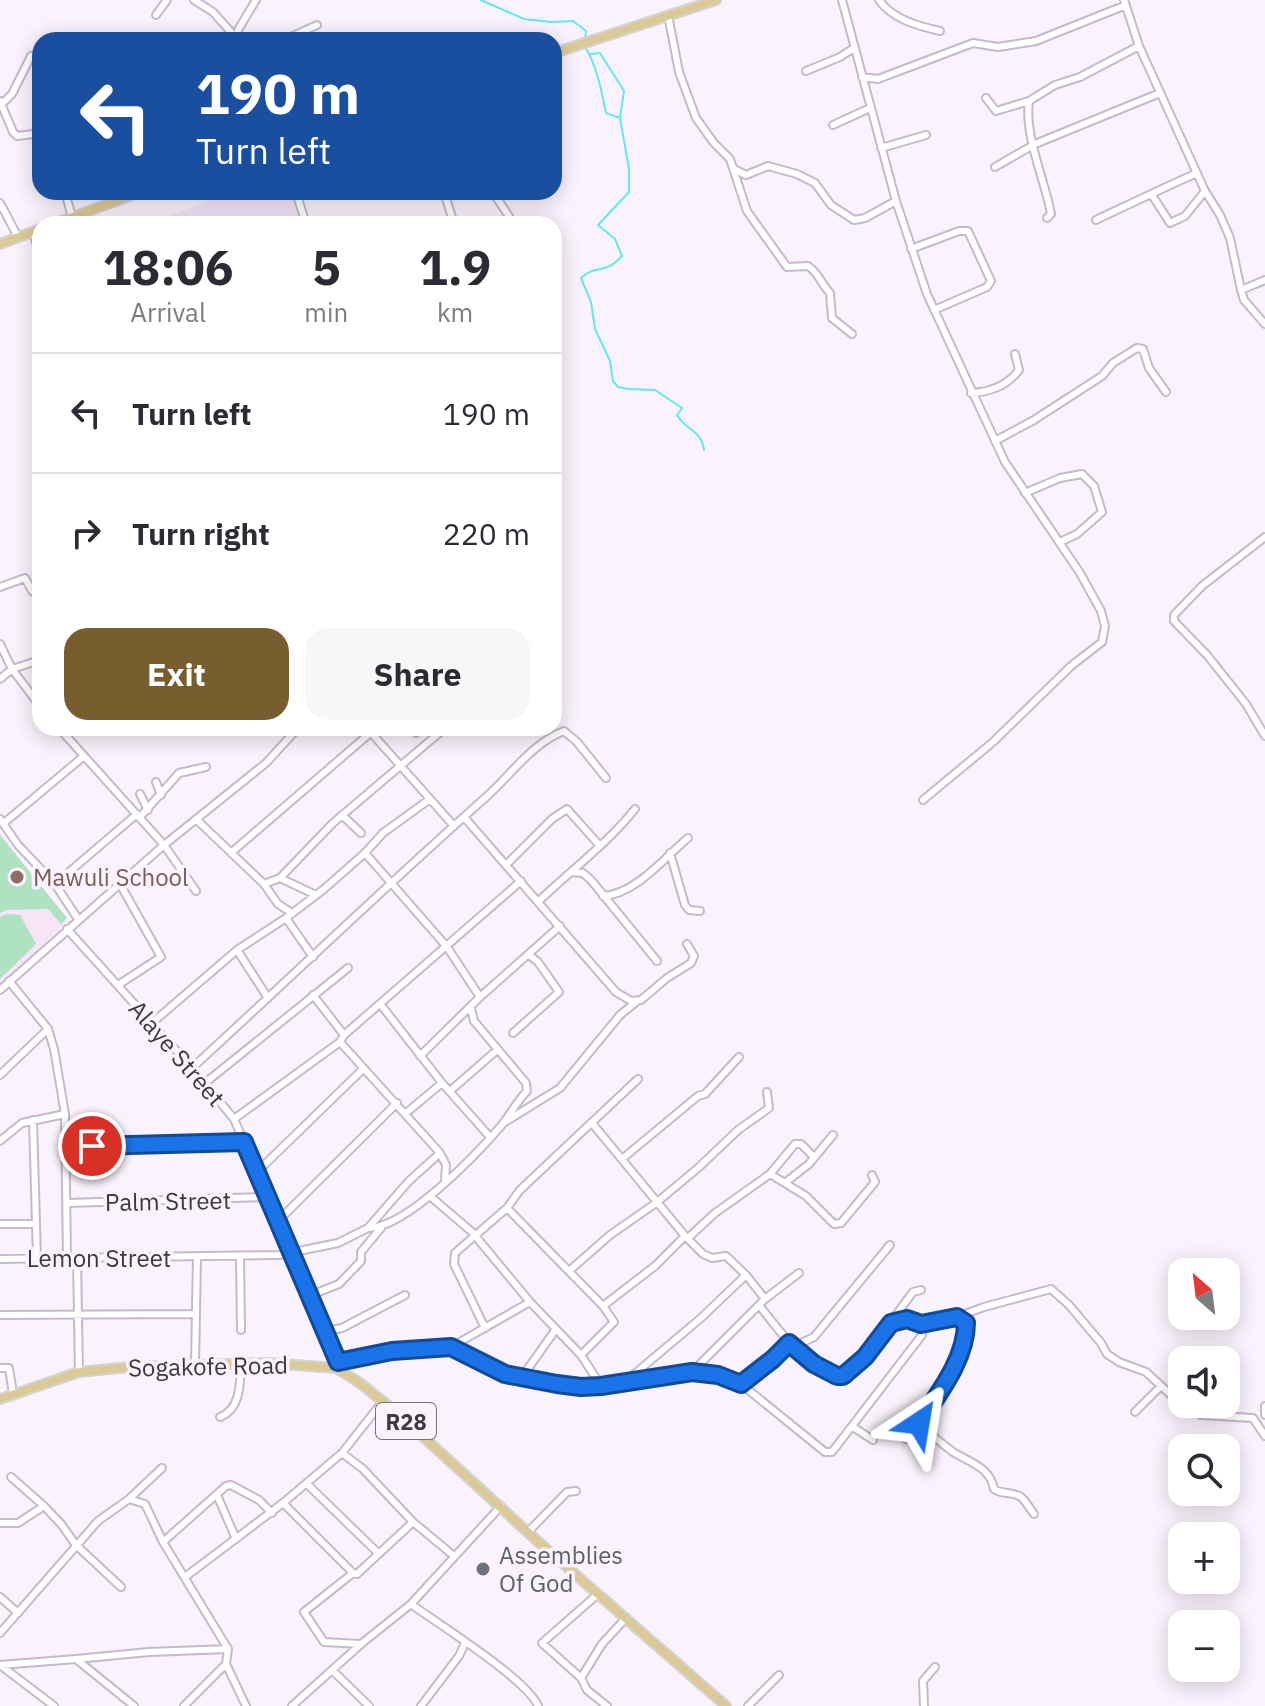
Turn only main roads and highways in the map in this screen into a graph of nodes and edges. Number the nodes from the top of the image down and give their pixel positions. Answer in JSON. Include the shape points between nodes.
{"nodes":[{"id":1,"x":716,"y":0,"type":"edge"},
{"id":2,"x":562,"y":50,"type":"edge"},
{"id":3,"x":118,"y":200,"type":"edge"},
{"id":4,"x":75,"y":216,"type":"edge"},
{"id":5,"x":32,"y":232,"type":"edge"},
{"id":6,"x":0,"y":244,"type":"edge"},
{"id":7,"x":0,"y":1399,"type":"edge"},
{"id":8,"x":721,"y":1704,"type":"edge"}],
"edges":[{"from":1,"to":2,"type":"main road"},
{"from":3,"to":4,"type":"main road"},
{"from":5,"to":6,"type":"main road"},
{"from":7,"to":8,"type":"main road","name":"Sogakofe Road","number":"R28","via":[[79,1372],[195,1364],[337,1365]]}]}
